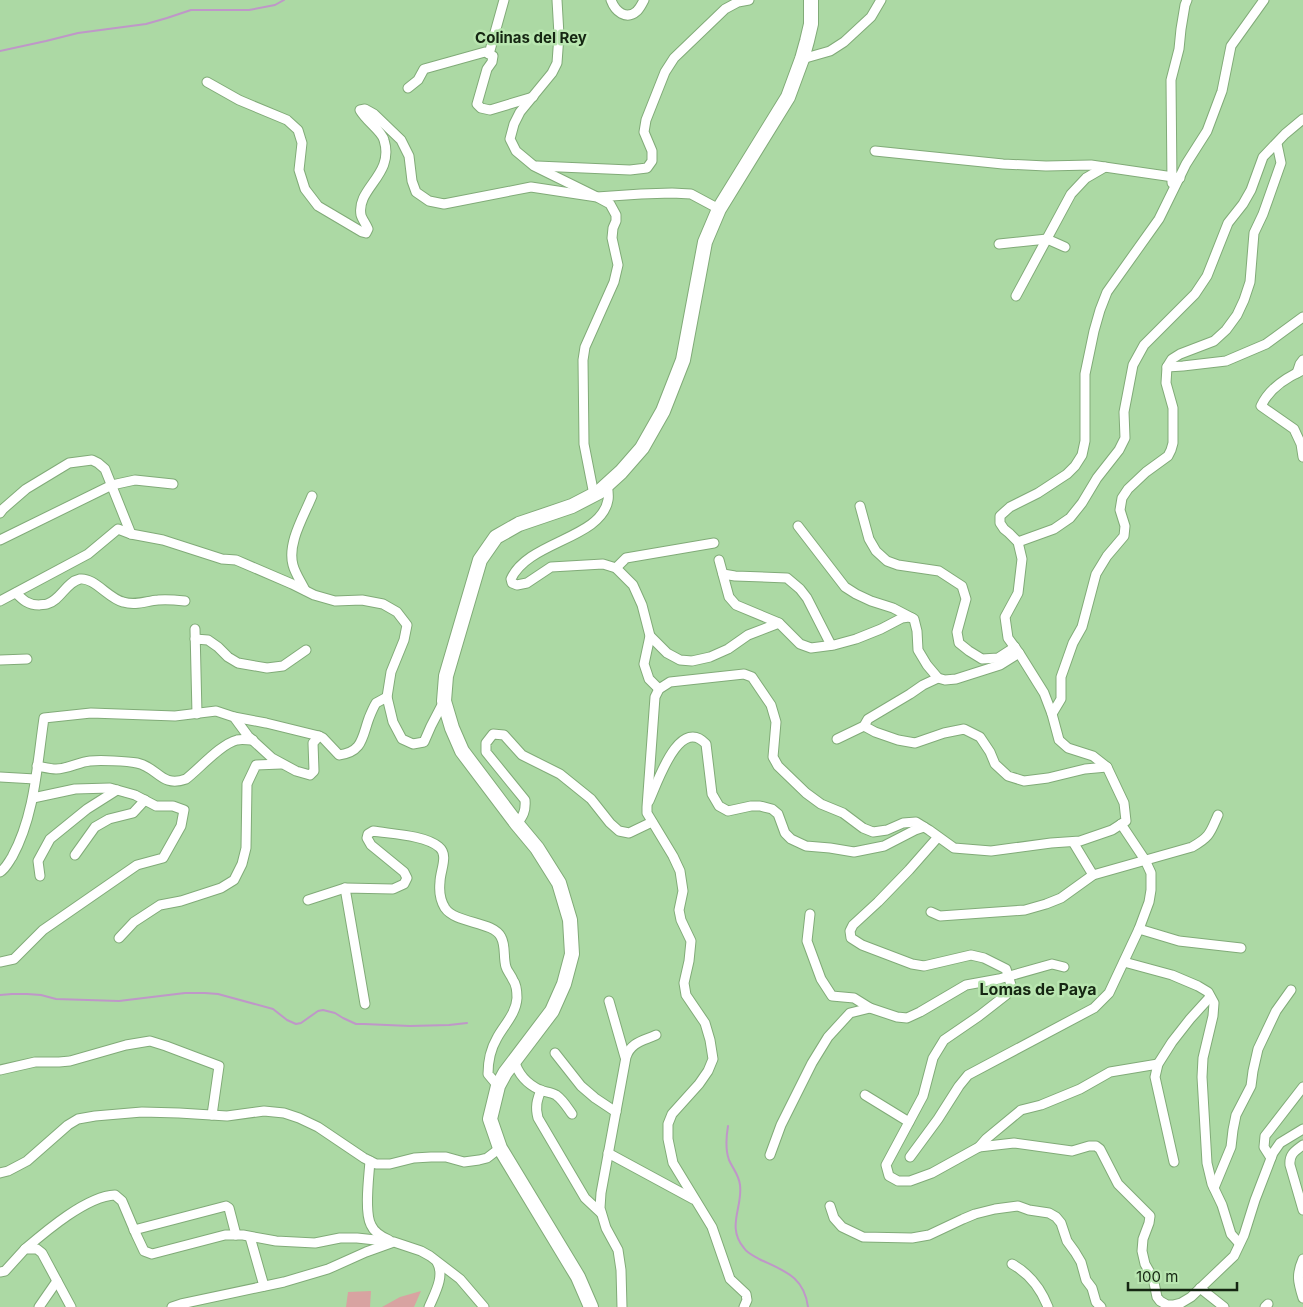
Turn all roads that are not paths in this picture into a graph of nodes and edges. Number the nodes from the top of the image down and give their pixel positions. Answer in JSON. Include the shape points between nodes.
{"nodes":[{"id":1,"x":504,"y":0,"type":"edge"},
{"id":2,"x":557,"y":0,"type":"edge"},
{"id":3,"x":611,"y":0,"type":"edge"},
{"id":4,"x":644,"y":0,"type":"edge"},
{"id":5,"x":749,"y":0,"type":"edge"},
{"id":6,"x":811,"y":0,"type":"edge"},
{"id":7,"x":881,"y":0,"type":"edge"},
{"id":8,"x":1187,"y":0,"type":"edge"},
{"id":9,"x":1264,"y":0,"type":"edge"},
{"id":10,"x":490,"y":54,"type":"junction"},
{"id":11,"x":802,"y":59,"type":"junction"},
{"id":12,"x":208,"y":82,"type":"dead end"},
{"id":13,"x":408,"y":88,"type":"dead end"},
{"id":14,"x":533,"y":97,"type":"junction"},
{"id":15,"x":1303,"y":119,"type":"edge"},
{"id":16,"x":1276,"y":144,"type":"junction"},
{"id":17,"x":875,"y":151,"type":"dead end"},
{"id":18,"x":534,"y":166,"type":"junction"},
{"id":19,"x":1105,"y":167,"type":"junction"},
{"id":20,"x":1175,"y":178,"type":"junction"},
{"id":21,"x":597,"y":197,"type":"junction"},
{"id":22,"x":720,"y":209,"type":"junction"},
{"id":23,"x":1047,"y":239,"type":"junction"},
{"id":24,"x":999,"y":244,"type":"dead end"},
{"id":25,"x":1065,"y":247,"type":"dead end"},
{"id":26,"x":1016,"y":296,"type":"dead end"},
{"id":27,"x":1303,"y":317,"type":"edge"},
{"id":28,"x":1303,"y":360,"type":"edge"},
{"id":29,"x":1167,"y":367,"type":"junction"},
{"id":30,"x":1300,"y":372,"type":"edge"},
{"id":31,"x":1303,"y":457,"type":"edge"},
{"id":32,"x":173,"y":484,"type":"dead end"},
{"id":33,"x":112,"y":485,"type":"junction"},
{"id":34,"x":608,"y":485,"type":"junction"},
{"id":35,"x":594,"y":495,"type":"junction"},
{"id":36,"x":312,"y":496,"type":"dead end"},
{"id":37,"x":860,"y":506,"type":"dead end"},
{"id":38,"x":0,"y":513,"type":"edge"},
{"id":39,"x":798,"y":526,"type":"dead end"},
{"id":40,"x":131,"y":534,"type":"junction"},
{"id":41,"x":0,"y":540,"type":"edge"},
{"id":42,"x":1018,"y":542,"type":"junction"},
{"id":43,"x":714,"y":543,"type":"dead end"},
{"id":44,"x":719,"y":560,"type":"dead end"},
{"id":45,"x":616,"y":568,"type":"junction"},
{"id":46,"x":723,"y":574,"type":"junction"},
{"id":47,"x":305,"y":591,"type":"junction"},
{"id":48,"x":16,"y":593,"type":"junction"},
{"id":49,"x":185,"y":601,"type":"dead end"},
{"id":50,"x":0,"y":602,"type":"edge"},
{"id":51,"x":914,"y":619,"type":"junction"},
{"id":52,"x":779,"y":623,"type":"junction"},
{"id":53,"x":650,"y":636,"type":"junction"},
{"id":54,"x":831,"y":645,"type":"junction"},
{"id":55,"x":306,"y":650,"type":"dead end"},
{"id":56,"x":1017,"y":650,"type":"junction"},
{"id":57,"x":27,"y":659,"type":"dead end"},
{"id":58,"x":0,"y":660,"type":"edge"},
{"id":59,"x":938,"y":678,"type":"junction"},
{"id":60,"x":659,"y":689,"type":"junction"},
{"id":61,"x":387,"y":698,"type":"junction"},
{"id":62,"x":444,"y":701,"type":"junction"},
{"id":63,"x":197,"y":714,"type":"junction"},
{"id":64,"x":1052,"y":714,"type":"junction"},
{"id":65,"x":234,"y":717,"type":"junction"},
{"id":66,"x":864,"y":726,"type":"junction"},
{"id":67,"x":319,"y":736,"type":"junction"},
{"id":68,"x":252,"y":740,"type":"junction"},
{"id":69,"x":837,"y":740,"type":"dead end"},
{"id":70,"x":284,"y":764,"type":"junction"},
{"id":71,"x":37,"y":766,"type":"junction"},
{"id":72,"x":1107,"y":767,"type":"junction"},
{"id":73,"x":0,"y":776,"type":"edge"},
{"id":74,"x":35,"y":779,"type":"junction"},
{"id":75,"x":117,"y":790,"type":"junction"},
{"id":76,"x":32,"y":798,"type":"junction"},
{"id":77,"x":145,"y":800,"type":"junction"},
{"id":78,"x":647,"y":807,"type":"junction"},
{"id":79,"x":1218,"y":815,"type":"dead end"},
{"id":80,"x":652,"y":822,"type":"junction"},
{"id":81,"x":517,"y":824,"type":"junction"},
{"id":82,"x":1121,"y":824,"type":"junction"},
{"id":83,"x":924,"y":827,"type":"junction"},
{"id":84,"x":938,"y":837,"type":"junction"},
{"id":85,"x":1073,"y":842,"type":"junction"},
{"id":86,"x":75,"y":855,"type":"dead end"},
{"id":87,"x":1145,"y":860,"type":"junction"},
{"id":88,"x":0,"y":872,"type":"edge"},
{"id":89,"x":1093,"y":875,"type":"junction"},
{"id":90,"x":40,"y":876,"type":"dead end"},
{"id":91,"x":345,"y":888,"type":"junction"},
{"id":92,"x":308,"y":900,"type":"dead end"},
{"id":93,"x":930,"y":912,"type":"dead end"},
{"id":94,"x":810,"y":914,"type":"dead end"},
{"id":95,"x":1139,"y":929,"type":"junction"},
{"id":96,"x":119,"y":938,"type":"dead end"},
{"id":97,"x":1241,"y":948,"type":"dead end"},
{"id":98,"x":0,"y":962,"type":"edge"},
{"id":99,"x":1124,"y":962,"type":"junction"},
{"id":100,"x":1064,"y":967,"type":"dead end"},
{"id":101,"x":1008,"y":976,"type":"junction"},
{"id":102,"x":1290,"y":990,"type":"dead end"},
{"id":103,"x":1210,"y":997,"type":"junction"},
{"id":104,"x":609,"y":1001,"type":"dead end"},
{"id":105,"x":365,"y":1004,"type":"dead end"},
{"id":106,"x":870,"y":1008,"type":"junction"},
{"id":107,"x":656,"y":1035,"type":"dead end"},
{"id":108,"x":555,"y":1053,"type":"dead end"},
{"id":109,"x":626,"y":1057,"type":"junction"},
{"id":110,"x":514,"y":1060,"type":"junction"},
{"id":111,"x":1158,"y":1064,"type":"junction"},
{"id":112,"x":0,"y":1070,"type":"edge"},
{"id":113,"x":498,"y":1086,"type":"junction"},
{"id":114,"x":1303,"y":1087,"type":"edge"},
{"id":115,"x":541,"y":1090,"type":"junction"},
{"id":116,"x":864,"y":1095,"type":"dead end"},
{"id":117,"x":616,"y":1112,"type":"junction"},
{"id":118,"x":572,"y":1114,"type":"dead end"},
{"id":119,"x":212,"y":1115,"type":"junction"},
{"id":120,"x":909,"y":1122,"type":"junction"},
{"id":121,"x":1303,"y":1130,"type":"edge"},
{"id":122,"x":1303,"y":1145,"type":"edge"},
{"id":123,"x":979,"y":1147,"type":"junction"},
{"id":124,"x":500,"y":1148,"type":"junction"},
{"id":125,"x":608,"y":1153,"type":"junction"},
{"id":126,"x":770,"y":1155,"type":"dead end"},
{"id":127,"x":910,"y":1157,"type":"dead end"},
{"id":128,"x":1271,"y":1158,"type":"junction"},
{"id":129,"x":370,"y":1161,"type":"junction"},
{"id":130,"x":1174,"y":1162,"type":"dead end"},
{"id":131,"x":0,"y":1173,"type":"edge"},
{"id":132,"x":1214,"y":1188,"type":"junction"},
{"id":133,"x":696,"y":1200,"type":"junction"},
{"id":134,"x":830,"y":1206,"type":"dead end"},
{"id":135,"x":1303,"y":1210,"type":"edge"},
{"id":136,"x":602,"y":1213,"type":"junction"},
{"id":137,"x":134,"y":1230,"type":"junction"},
{"id":138,"x":236,"y":1235,"type":"junction"},
{"id":139,"x":250,"y":1237,"type":"junction"},
{"id":140,"x":394,"y":1242,"type":"junction"},
{"id":141,"x":1239,"y":1243,"type":"junction"},
{"id":142,"x":25,"y":1249,"type":"junction"},
{"id":143,"x":1303,"y":1259,"type":"edge"},
{"id":144,"x":437,"y":1262,"type":"junction"},
{"id":145,"x":1012,"y":1264,"type":"dead end"},
{"id":146,"x":0,"y":1272,"type":"edge"},
{"id":147,"x":57,"y":1281,"type":"junction"},
{"id":148,"x":264,"y":1286,"type":"junction"},
{"id":149,"x":1200,"y":1288,"type":"junction"},
{"id":150,"x":1303,"y":1298,"type":"edge"},
{"id":151,"x":39,"y":1307,"type":"edge"},
{"id":152,"x":71,"y":1307,"type":"edge"},
{"id":153,"x":172,"y":1307,"type":"edge"},
{"id":154,"x":429,"y":1307,"type":"edge"},
{"id":155,"x":484,"y":1307,"type":"edge"},
{"id":156,"x":591,"y":1307,"type":"edge"},
{"id":157,"x":622,"y":1307,"type":"edge"},
{"id":158,"x":744,"y":1307,"type":"edge"},
{"id":159,"x":1048,"y":1307,"type":"edge"},
{"id":160,"x":1101,"y":1307,"type":"edge"},
{"id":161,"x":1224,"y":1307,"type":"edge"}],
"edges":[{"from":1,"to":10,"type":"street"},
{"from":2,"to":14,"type":"street","via":[[557,63]]},
{"from":3,"to":4,"type":"street","via":[[615,9],[629,16]]},
{"from":5,"to":18,"type":"street","via":[[725,9],[674,58],[665,72],[646,120],[644,132],[652,151],[652,161],[647,168]]},
{"from":6,"to":11,"type":"main road","via":[[811,24]]},
{"from":7,"to":11,"type":"street","via":[[871,17],[844,42],[830,51]]},
{"from":8,"to":20,"type":"street","via":[[1180,49],[1171,80]]},
{"from":9,"to":20,"type":"street","via":[[1232,46],[1222,90],[1207,131]]},
{"from":10,"to":13,"type":"street","via":[[486,52],[424,69]]},
{"from":10,"to":14,"type":"street","via":[[492,62],[477,104],[481,108],[490,110]]},
{"from":11,"to":22,"type":"main road","via":[[788,97]]},
{"from":12,"to":21,"type":"street","via":[[239,100],[287,120],[298,130],[302,143],[299,170],[305,189],[318,206],[362,232],[366,233],[368,229],[362,216],[362,198],[385,164],[386,151],[384,138],[360,110],[365,109],[401,140],[409,156],[416,192],[429,200],[444,204],[531,187]]},
{"from":14,"to":18,"type":"street","via":[[520,112],[510,139],[516,151]]},
{"from":15,"to":16,"type":"street"},
{"from":16,"to":29,"type":"street","via":[[1281,163],[1254,233],[1250,282],[1244,300],[1226,330],[1214,341],[1180,354]]},
{"from":16,"to":42,"type":"street","via":[[1264,157],[1251,190],[1228,223],[1207,276],[1195,294],[1144,345],[1133,365],[1124,412],[1124,438],[1119,450],[1070,518],[1054,529]]},
{"from":17,"to":19,"type":"street","via":[[1003,164]]},
{"from":18,"to":21,"type":"street"},
{"from":19,"to":20,"type":"street"},
{"from":19,"to":23,"type":"street","via":[[1077,186]]},
{"from":20,"to":42,"type":"street","via":[[1173,192],[1159,219],[1107,292],[1100,310],[1085,374],[1082,455],[1067,474],[1000,516],[1004,529]]},
{"from":21,"to":22,"type":"street","via":[[691,194]]},
{"from":21,"to":35,"type":"street","via":[[610,204],[616,215],[612,238],[618,265],[614,282],[585,347],[583,360],[584,444]]},
{"from":22,"to":34,"type":"main road","via":[[705,242],[683,360],[663,411],[642,448]]},
{"from":23,"to":24,"type":"street"},
{"from":23,"to":25,"type":"street"},
{"from":23,"to":26,"type":"street"},
{"from":27,"to":29,"type":"street","via":[[1266,344],[1226,361]]},
{"from":28,"to":30,"type":"street"},
{"from":29,"to":64,"type":"street","via":[[1166,383],[1173,408],[1171,450],[1122,498],[1120,510],[1125,526],[1124,536],[1096,574],[1082,627],[1060,677],[1061,699]]},
{"from":30,"to":31,"type":"street","via":[[1278,385],[1261,406],[1294,429]]},
{"from":32,"to":33,"type":"street","via":[[135,480]]},
{"from":33,"to":38,"type":"street","via":[[98,462],[68,463],[26,489]]},
{"from":33,"to":40,"type":"street"},
{"from":33,"to":41,"type":"street"},
{"from":34,"to":35,"type":"main road"},
{"from":34,"to":45,"type":"street","via":[[609,498],[599,518],[578,533],[536,553],[523,562],[510,579],[517,585],[527,583],[551,567],[603,564]]},
{"from":35,"to":62,"type":"main road","via":[[518,524],[496,537],[480,560],[446,676]]},
{"from":36,"to":47,"type":"street","via":[[292,546],[292,564]]},
{"from":37,"to":56,"type":"street","via":[[869,539],[887,561],[939,571],[962,586],[966,599],[957,632],[959,643],[982,659],[998,658]]},
{"from":39,"to":51,"type":"street","via":[[846,587]]},
{"from":40,"to":47,"type":"street","via":[[236,560]]},
{"from":40,"to":48,"type":"street","via":[[118,529],[88,554]]},
{"from":42,"to":56,"type":"street","via":[[1022,559],[1018,593],[1005,617],[1008,638]]},
{"from":43,"to":45,"type":"street","via":[[626,558]]},
{"from":44,"to":46,"type":"street"},
{"from":45,"to":53,"type":"street","via":[[633,585]]},
{"from":46,"to":52,"type":"street","via":[[729,597],[736,605]]},
{"from":46,"to":54,"type":"street","via":[[787,578],[807,598]]},
{"from":47,"to":61,"type":"street","via":[[335,600],[382,604],[397,612],[407,625],[391,672]]},
{"from":48,"to":49,"type":"street","via":[[25,602],[47,604],[72,582],[82,579],[92,581],[111,597],[123,602]]},
{"from":48,"to":50,"type":"street"},
{"from":51,"to":54,"type":"street","via":[[902,618],[856,639]]},
{"from":51,"to":59,"type":"street","via":[[918,650]]},
{"from":52,"to":53,"type":"street","via":[[748,635],[710,657],[692,661],[680,660],[667,653]]},
{"from":52,"to":54,"type":"street","via":[[800,644],[811,648]]},
{"from":53,"to":60,"type":"street","via":[[644,664],[649,679]]},
{"from":55,"to":63,"type":"street","via":[[283,666],[267,668],[238,663],[218,646],[195,634]]},
{"from":56,"to":59,"type":"street","via":[[1000,665],[956,679]]},
{"from":56,"to":64,"type":"street","via":[[1044,693]]},
{"from":57,"to":58,"type":"street"},
{"from":59,"to":66,"type":"street","via":[[868,719]]},
{"from":60,"to":78,"type":"street","via":[[655,697]]},
{"from":60,"to":83,"type":"street","via":[[670,682],[744,674],[752,678],[771,705],[776,722],[773,757],[806,793],[872,832],[916,822]]},
{"from":61,"to":62,"type":"street","via":[[393,722],[402,739],[413,744],[424,742]]},
{"from":61,"to":67,"type":"street","via":[[376,703],[359,747],[348,754],[339,755]]},
{"from":62,"to":81,"type":"main road","via":[[462,751]]},
{"from":63,"to":65,"type":"street","via":[[216,711]]},
{"from":63,"to":71,"type":"street","via":[[91,713],[44,718]]},
{"from":64,"to":72,"type":"street","via":[[1059,740],[1068,748],[1093,756]]},
{"from":65,"to":67,"type":"street"},
{"from":65,"to":68,"type":"street"},
{"from":66,"to":69,"type":"street"},
{"from":66,"to":72,"type":"street","via":[[890,738],[915,743],[964,729],[980,736],[995,764],[1008,776],[1024,781]]},
{"from":67,"to":70,"type":"street","via":[[313,743],[314,771],[310,775]]},
{"from":68,"to":70,"type":"street"},
{"from":68,"to":71,"type":"street","via":[[230,742],[186,779],[172,782],[146,766],[134,763],[91,761],[57,769]]},
{"from":70,"to":96,"type":"street","via":[[256,765],[247,784],[246,848],[234,880],[221,888],[181,901],[160,904],[134,922]]},
{"from":71,"to":74,"type":"street"},
{"from":72,"to":82,"type":"street","via":[[1124,803],[1126,821]]},
{"from":73,"to":74,"type":"street"},
{"from":74,"to":76,"type":"street"},
{"from":75,"to":76,"type":"street","via":[[75,789]]},
{"from":75,"to":77,"type":"street"},
{"from":75,"to":90,"type":"street","via":[[50,839],[38,860]]},
{"from":76,"to":88,"type":"street","via":[[26,826],[15,852]]},
{"from":77,"to":86,"type":"street","via":[[132,813],[109,819],[96,827]]},
{"from":77,"to":98,"type":"street","via":[[156,806],[184,810],[182,826],[163,858],[137,865],[43,930],[14,959]]},
{"from":78,"to":80,"type":"street"},
{"from":78,"to":83,"type":"street","via":[[670,754],[681,742],[692,737],[702,739],[706,744],[712,794],[719,806],[728,811],[751,806],[772,809],[778,814],[785,833],[806,846],[854,852],[884,846]]},
{"from":79,"to":87,"type":"street","via":[[1204,841]]},
{"from":80,"to":81,"type":"street","via":[[629,833],[620,831],[590,799],[560,774],[522,755],[504,735],[494,734],[486,743],[486,752],[525,800],[526,808]]},
{"from":80,"to":133,"type":"street","via":[[680,871],[683,891],[679,910],[690,941],[684,983],[686,995],[705,1023],[713,1059],[699,1084],[672,1114],[668,1124],[673,1163]]},
{"from":81,"to":110,"type":"main road","via":[[537,848],[559,884],[570,920],[572,954],[552,1011]]},
{"from":82,"to":85,"type":"street"},
{"from":82,"to":87,"type":"street"},
{"from":83,"to":84,"type":"street"},
{"from":84,"to":85,"type":"street","via":[[954,848],[991,852]]},
{"from":84,"to":101,"type":"street","via":[[853,925],[851,938],[880,953],[924,966],[971,955],[984,958],[1006,969]]},
{"from":85,"to":89,"type":"street"},
{"from":87,"to":89,"type":"street"},
{"from":87,"to":95,"type":"street","via":[[1151,874],[1151,890]]},
{"from":89,"to":93,"type":"street","via":[[1061,898],[1025,910],[940,916]]},
{"from":91,"to":92,"type":"street"},
{"from":91,"to":105,"type":"street"},
{"from":91,"to":113,"type":"street","via":[[393,889],[404,884],[407,878],[371,845],[368,834],[373,831],[427,839],[440,848],[444,857],[441,899],[446,910],[496,930],[502,938],[506,967],[514,982],[516,1007],[496,1038],[488,1058],[488,1074]]},
{"from":94,"to":106,"type":"street","via":[[807,941],[821,979],[832,996],[854,998]]},
{"from":95,"to":97,"type":"street","via":[[1179,941]]},
{"from":95,"to":99,"type":"street"},
{"from":99,"to":103,"type":"street","via":[[1172,975],[1198,986]]},
{"from":99,"to":127,"type":"street","via":[[1109,993],[1094,1008],[968,1075]]},
{"from":100,"to":101,"type":"street","via":[[1052,964]]},
{"from":101,"to":106,"type":"street","via":[[966,985],[907,1018]]},
{"from":101,"to":120,"type":"street","via":[[1011,985],[1006,995],[944,1040],[933,1058],[923,1096]]},
{"from":102,"to":132,"type":"street","via":[[1258,1048],[1250,1086],[1236,1115],[1231,1147]]},
{"from":103,"to":111,"type":"street"},
{"from":103,"to":132,"type":"street","via":[[1214,1003],[1202,1077],[1207,1163]]},
{"from":104,"to":109,"type":"street"},
{"from":106,"to":126,"type":"street","via":[[850,1013],[828,1037],[781,1125]]},
{"from":107,"to":109,"type":"street","via":[[635,1044]]},
{"from":108,"to":117,"type":"street","via":[[581,1086]]},
{"from":109,"to":117,"type":"street"},
{"from":110,"to":113,"type":"main road"},
{"from":110,"to":115,"type":"street","via":[[517,1070],[527,1082]]},
{"from":111,"to":123,"type":"street","via":[[1110,1072],[1072,1092],[1020,1110]]},
{"from":111,"to":130,"type":"street","via":[[1155,1077]]},
{"from":112,"to":119,"type":"street","via":[[35,1062],[70,1061],[126,1045],[150,1042],[219,1066]]},
{"from":113,"to":124,"type":"main road","via":[[490,1120]]},
{"from":114,"to":128,"type":"street","via":[[1265,1136],[1264,1147]]},
{"from":115,"to":118,"type":"street","via":[[554,1094]]},
{"from":115,"to":136,"type":"street","via":[[536,1110],[538,1118],[585,1198]]},
{"from":116,"to":120,"type":"street"},
{"from":117,"to":125,"type":"street"},
{"from":119,"to":129,"type":"street","via":[[264,1111],[284,1113],[318,1127]]},
{"from":119,"to":131,"type":"street","via":[[142,1112],[78,1119],[27,1161]]},
{"from":120,"to":123,"type":"street","via":[[886,1166],[889,1176],[898,1181],[910,1182],[932,1173]]},
{"from":121,"to":128,"type":"street","via":[[1280,1142]]},
{"from":122,"to":135,"type":"street","via":[[1290,1159]]},
{"from":123,"to":149,"type":"street","via":[[1014,1143],[1072,1150],[1096,1146],[1118,1184],[1150,1216],[1142,1251],[1157,1297],[1167,1305],[1173,1305],[1191,1297]]},
{"from":124,"to":129,"type":"street","via":[[487,1158],[464,1162],[446,1157],[414,1158],[390,1164]]},
{"from":124,"to":156,"type":"main road","via":[[578,1277]]},
{"from":125,"to":133,"type":"street"},
{"from":125,"to":136,"type":"street","via":[[600,1193]]},
{"from":128,"to":141,"type":"street"},
{"from":129,"to":140,"type":"street","via":[[368,1216],[371,1226],[380,1236]]},
{"from":132,"to":141,"type":"street","via":[[1231,1234]]},
{"from":133,"to":158,"type":"street","via":[[712,1227],[730,1279],[746,1294]]},
{"from":134,"to":160,"type":"street","via":[[842,1227],[863,1237],[929,1235],[975,1214],[1018,1206],[1049,1213],[1061,1223]]},
{"from":136,"to":157,"type":"street","via":[[618,1250]]},
{"from":137,"to":138,"type":"street","via":[[144,1251],[152,1254],[224,1235]]},
{"from":137,"to":138,"type":"street","via":[[226,1206]]},
{"from":137,"to":142,"type":"street","via":[[122,1201],[115,1195],[108,1196],[89,1203]]},
{"from":138,"to":139,"type":"street"},
{"from":139,"to":140,"type":"street","via":[[315,1243],[340,1238]]},
{"from":139,"to":148,"type":"street"},
{"from":140,"to":144,"type":"street","via":[[421,1251]]},
{"from":140,"to":148,"type":"street","via":[[328,1270]]},
{"from":141,"to":149,"type":"street","via":[[1234,1256]]},
{"from":142,"to":146,"type":"street"},
{"from":142,"to":147,"type":"street","via":[[37,1249],[42,1253]]},
{"from":143,"to":150,"type":"street","via":[[1298,1275]]},
{"from":144,"to":154,"type":"street","via":[[440,1276]]},
{"from":144,"to":155,"type":"street","via":[[460,1279]]},
{"from":145,"to":159,"type":"street","via":[[1031,1277]]},
{"from":147,"to":151,"type":"street"},
{"from":147,"to":152,"type":"street"},
{"from":148,"to":153,"type":"street"},
{"from":149,"to":161,"type":"street"}]}
